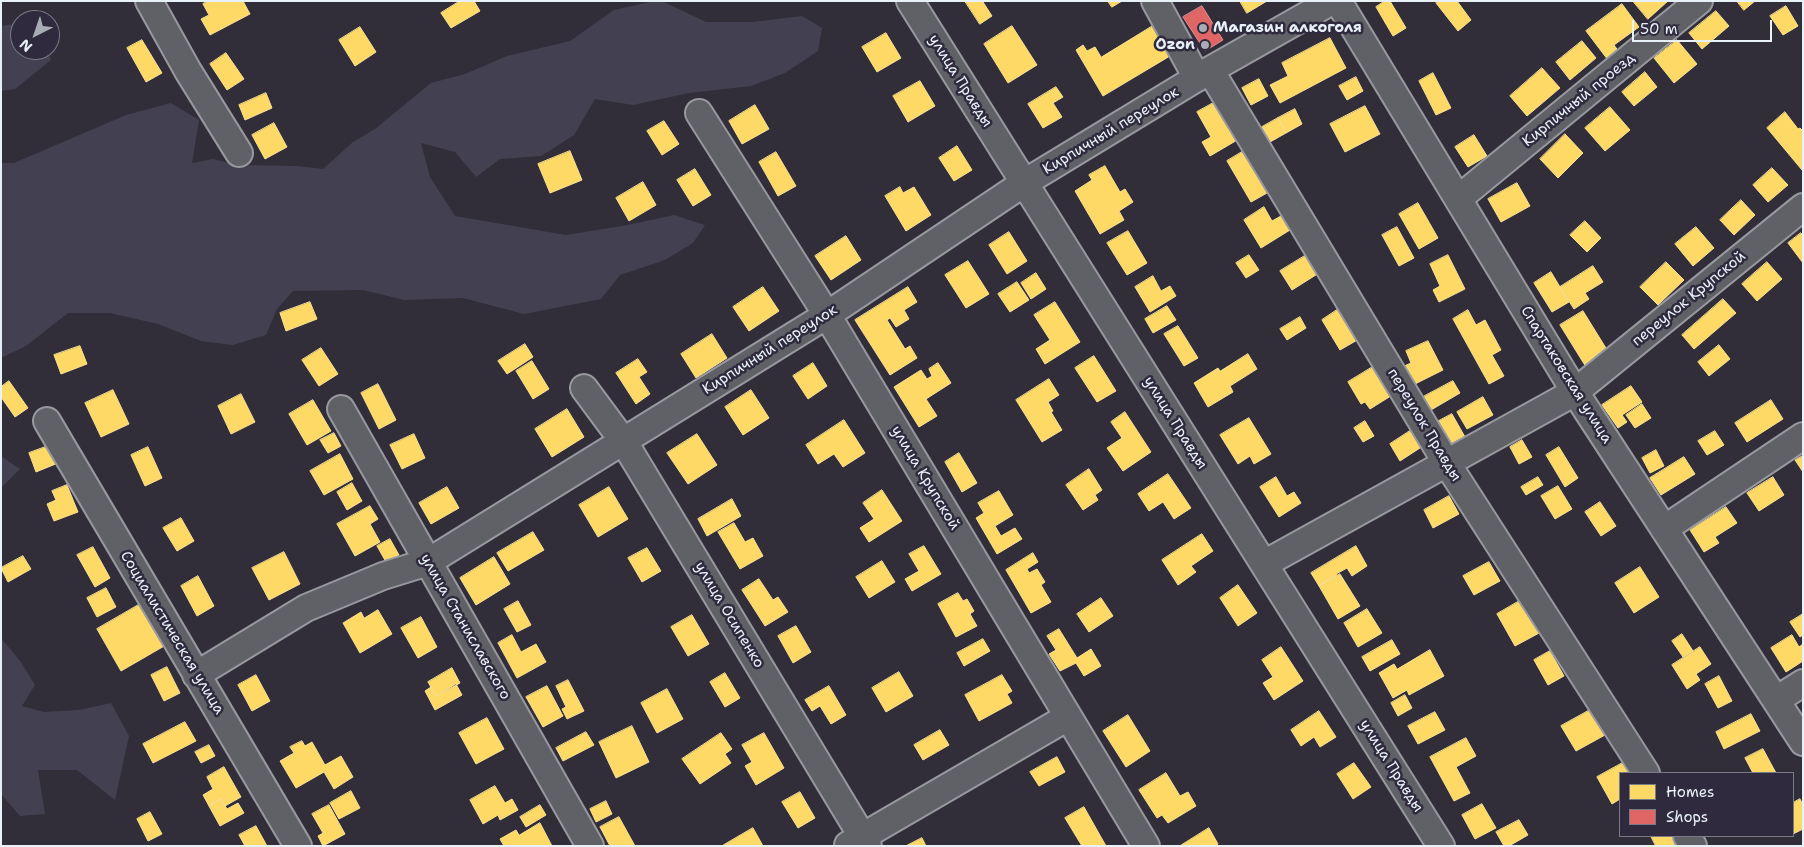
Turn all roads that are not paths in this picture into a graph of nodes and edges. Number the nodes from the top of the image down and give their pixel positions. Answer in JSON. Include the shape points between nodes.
{"nodes":[{"id":1,"x":149,"y":1,"type":"edge"},
{"id":2,"x":910,"y":1,"type":"edge"},
{"id":3,"x":1155,"y":1,"type":"edge"},
{"id":4,"x":1332,"y":1,"type":"edge"},
{"id":5,"x":1338,"y":1,"type":"edge"},
{"id":6,"x":1699,"y":1,"type":"edge"},
{"id":7,"x":1204,"y":74,"type":"junction"},
{"id":8,"x":699,"y":113,"type":"dead end"},
{"id":9,"x":240,"y":153,"type":"dead end"},
{"id":10,"x":1024,"y":184,"type":"junction"},
{"id":11,"x":1458,"y":199,"type":"junction"},
{"id":12,"x":1803,"y":207,"type":"edge"},
{"id":13,"x":827,"y":315,"type":"junction"},
{"id":14,"x":584,"y":388,"type":"dead end"},
{"id":15,"x":1575,"y":392,"type":"junction"},
{"id":16,"x":342,"y":408,"type":"dead end"},
{"id":17,"x":47,"y":421,"type":"dead end"},
{"id":18,"x":1803,"y":436,"type":"edge"},
{"id":19,"x":624,"y":442,"type":"junction"},
{"id":20,"x":1446,"y":462,"type":"junction"},
{"id":21,"x":1664,"y":529,"type":"junction"},
{"id":22,"x":428,"y":562,"type":"junction"},
{"id":23,"x":1264,"y":564,"type":"junction"},
{"id":24,"x":196,"y":675,"type":"junction"},
{"id":25,"x":1803,"y":683,"type":"edge"},
{"id":26,"x":1776,"y":700,"type":"junction"},
{"id":27,"x":1068,"y":717,"type":"junction"},
{"id":28,"x":1803,"y":742,"type":"edge"},
{"id":29,"x":1645,"y":772,"type":"edge"},
{"id":30,"x":859,"y":843,"type":"edge"},
{"id":31,"x":298,"y":846,"type":"edge"},
{"id":32,"x":590,"y":846,"type":"edge"},
{"id":33,"x":1146,"y":846,"type":"edge"},
{"id":34,"x":1441,"y":846,"type":"edge"}],
"edges":[{"from":1,"to":9,"type":"street"},
{"from":2,"to":10,"type":"street","name":"улица Правды"},
{"from":3,"to":7,"type":"street","name":"переулок Правды"},
{"from":4,"to":7,"type":"street","name":"Кирпичный переулок"},
{"from":5,"to":11,"type":"street","name":"Спартаковская улица"},
{"from":6,"to":11,"type":"street","name":"Кирпичный проезд"},
{"from":7,"to":10,"type":"street","name":"Кирпичный переулок"},
{"from":7,"to":20,"type":"street","name":"переулок Правды"},
{"from":8,"to":13,"type":"street","name":"улица Крупской"},
{"from":10,"to":13,"type":"street","name":"Кирпичный переулок"},
{"from":10,"to":23,"type":"street","name":"улица Правды"},
{"from":11,"to":15,"type":"street","name":"Спартаковская улица"},
{"from":12,"to":15,"type":"street","name":"переулок Крупской"},
{"from":13,"to":19,"type":"street","name":"Кирпичный переулок"},
{"from":13,"to":27,"type":"street","name":"улица Крупской"},
{"from":14,"to":19,"type":"street","name":"улица Осипенко"},
{"from":15,"to":20,"type":"street","name":"переулок Крупской"},
{"from":15,"to":21,"type":"street","name":"Спартаковская улица"},
{"from":16,"to":22,"type":"street","name":"улица Станиславского"},
{"from":17,"to":24,"type":"street","name":"Социалистическая улица"},
{"from":18,"to":21,"type":"street"},
{"from":19,"to":22,"type":"street","name":"Кирпичный переулок"},
{"from":19,"to":30,"type":"street","name":"улица Осипенко"},
{"from":20,"to":23,"type":"street","name":"переулок Крупской"},
{"from":20,"to":29,"type":"street","name":"переулок Правды"},
{"from":21,"to":26,"type":"street","name":"Спартаковская улица"},
{"from":22,"to":24,"type":"street","name":"Кирпичный переулок","via":[[383,576],[306,608]]},
{"from":22,"to":32,"type":"street","name":"улица Станиславского"},
{"from":23,"to":34,"type":"street","name":"улица Правды"},
{"from":24,"to":31,"type":"street","name":"Социалистическая улица"},
{"from":25,"to":26,"type":"street"},
{"from":26,"to":28,"type":"street","name":"Спартаковская улица"},
{"from":27,"to":30,"type":"street"},
{"from":27,"to":33,"type":"street","name":"улица Крупской"}]}
